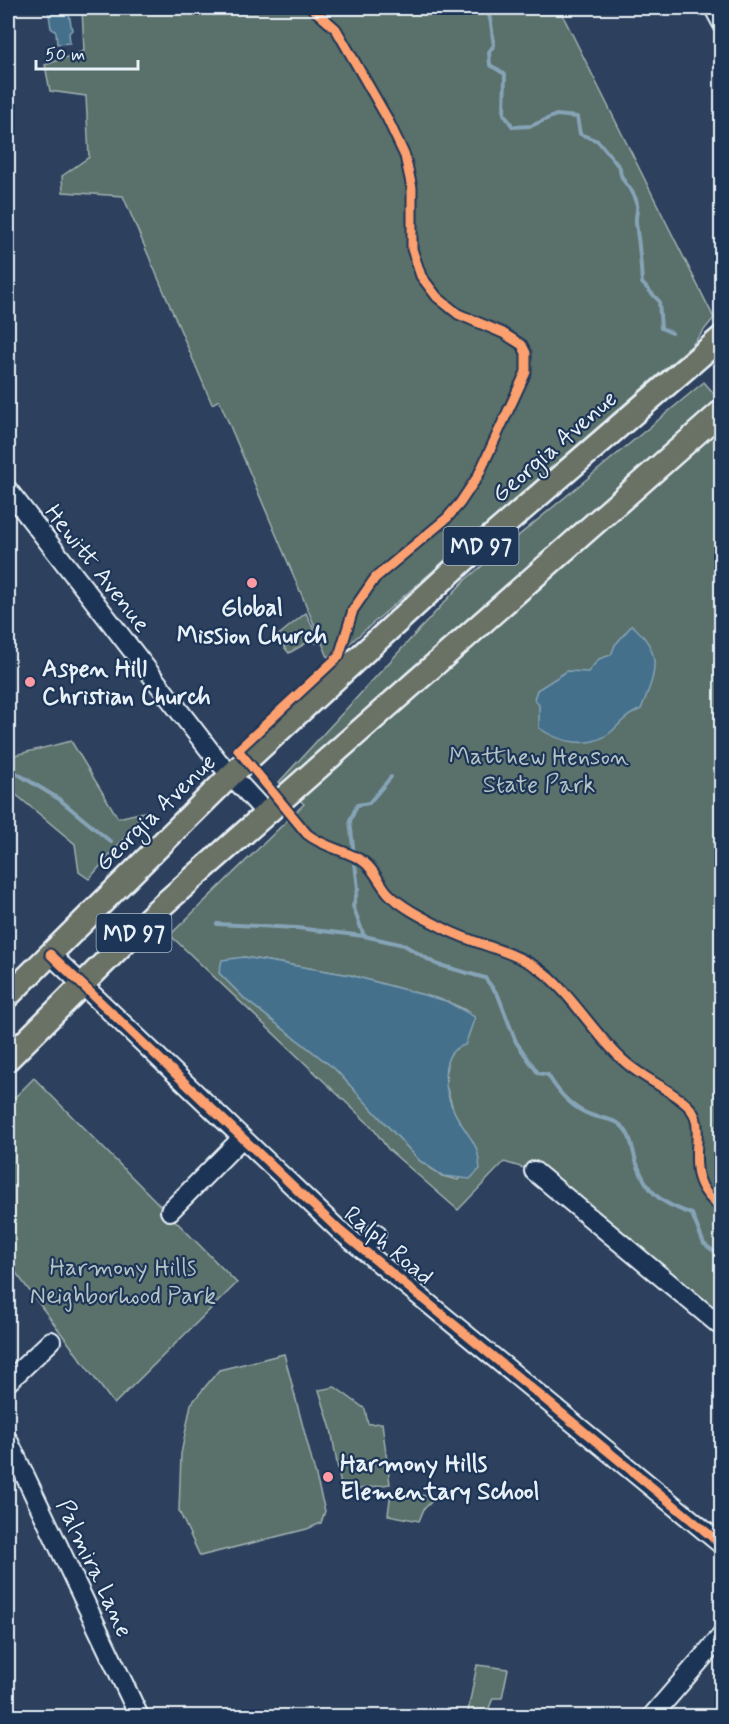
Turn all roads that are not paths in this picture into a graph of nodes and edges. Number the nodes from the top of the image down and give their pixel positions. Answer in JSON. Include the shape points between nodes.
{"nodes":[{"id":1,"x":714,"y":8,"type":"edge"},
{"id":2,"x":722,"y":23,"type":"edge"},
{"id":3,"x":722,"y":337,"type":"edge"},
{"id":4,"x":722,"y":411,"type":"edge"},
{"id":5,"x":8,"y":490,"type":"edge"},
{"id":6,"x":230,"y":776,"type":"junction"},
{"id":7,"x":266,"y":813,"type":"junction"},
{"id":8,"x":50,"y":954,"type":"junction"},
{"id":9,"x":83,"y":983,"type":"junction"},
{"id":10,"x":8,"y":996,"type":"edge"},
{"id":11,"x":8,"y":1059,"type":"edge"},
{"id":12,"x":242,"y":1138,"type":"junction"},
{"id":13,"x":534,"y":1171,"type":"dead end"},
{"id":14,"x":170,"y":1211,"type":"dead end"},
{"id":15,"x":376,"y":1233,"type":"dead end"},
{"id":16,"x":362,"y":1249,"type":"junction"},
{"id":17,"x":722,"y":1327,"type":"edge"},
{"id":18,"x":51,"y":1341,"type":"dead end"},
{"id":19,"x":8,"y":1382,"type":"edge"},
{"id":20,"x":8,"y":1440,"type":"edge"},
{"id":21,"x":722,"y":1545,"type":"edge"},
{"id":22,"x":722,"y":1635,"type":"edge"},
{"id":23,"x":139,"y":1716,"type":"edge"},
{"id":24,"x":652,"y":1716,"type":"edge"}],
"edges":[{"from":1,"to":2,"type":"street"},
{"from":3,"to":6,"type":"main road","name":"Georgia Avenue","number":"MD 97","via":[[470,555]]},
{"from":4,"to":7,"type":"main road","number":"MD 97"},
{"from":5,"to":6,"type":"street","name":"Hewitt Avenue"},
{"from":6,"to":7,"type":"street","name":"Hewitt Avenue"},
{"from":6,"to":8,"type":"main road","name":"Georgia Avenue","number":"MD 97"},
{"from":7,"to":9,"type":"main road","number":"MD 97"},
{"from":8,"to":9,"type":"street","name":"Ralph Road"},
{"from":8,"to":10,"type":"main road","name":"Georgia Avenue","number":"MD 97"},
{"from":9,"to":11,"type":"main road","number":"MD 97"},
{"from":9,"to":12,"type":"street","name":"Ralph Road"},
{"from":12,"to":14,"type":"street"},
{"from":12,"to":16,"type":"street","name":"Ralph Road"},
{"from":13,"to":17,"type":"street"},
{"from":15,"to":16,"type":"street"},
{"from":16,"to":21,"type":"street","name":"Ralph Road"},
{"from":18,"to":19,"type":"street"},
{"from":20,"to":23,"type":"street","name":"Palmira Lane"},
{"from":22,"to":24,"type":"street"}]}
